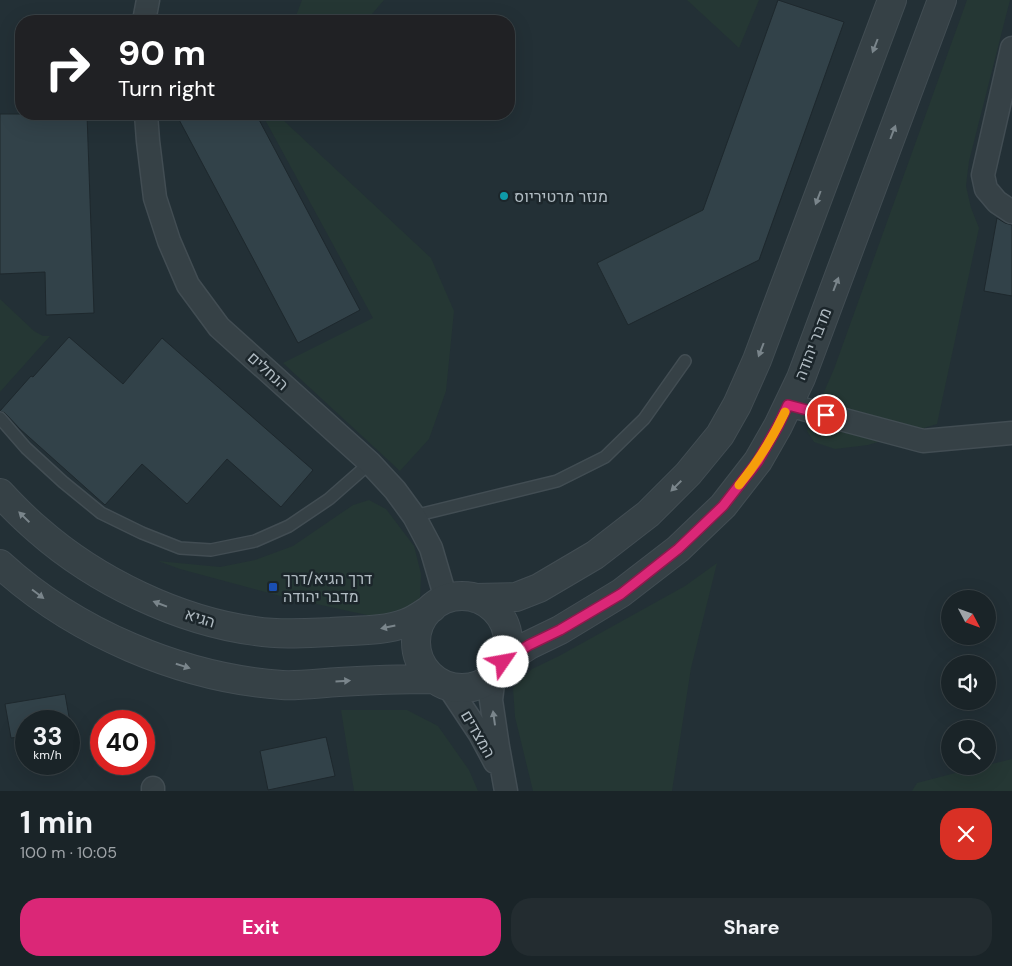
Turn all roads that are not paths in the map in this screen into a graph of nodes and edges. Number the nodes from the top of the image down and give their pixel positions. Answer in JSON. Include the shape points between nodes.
{"nodes":[{"id":1,"x":148,"y":0,"type":"edge"},
{"id":2,"x":892,"y":0,"type":"edge"},
{"id":3,"x":942,"y":0,"type":"edge"},
{"id":4,"x":145,"y":15,"type":"edge"},
{"id":5,"x":1012,"y":48,"type":"edge"},
{"id":6,"x":146,"y":120,"type":"edge"},
{"id":7,"x":1012,"y":212,"type":"edge"},
{"id":8,"x":685,"y":361,"type":"dead end"},
{"id":9,"x":788,"y":405,"type":"junction"},
{"id":10,"x":0,"y":418,"type":"edge"},
{"id":11,"x":1012,"y":433,"type":"edge"},
{"id":12,"x":370,"y":463,"type":"junction"},
{"id":13,"x":0,"y":493,"type":"edge"},
{"id":14,"x":414,"y":516,"type":"junction"},
{"id":15,"x":0,"y":564,"type":"edge"},
{"id":16,"x":475,"y":598,"type":"junction"},
{"id":17,"x":439,"y":604,"type":"junction"},
{"id":18,"x":499,"y":668,"type":"junction"},
{"id":19,"x":441,"y":682,"type":"junction"},
{"id":20,"x":506,"y":787,"type":"edge"}],
"edges":[{"from":1,"to":4,"type":"street"},
{"from":2,"to":16,"type":"street","one_way":true,"via":[[757,360],[720,435],[688,474],[648,514],[595,555],[539,588],[516,597]]},
{"from":9,"to":3,"type":"street","name":"מדבר יהודה","one_way":true,"via":[[801,378]]},
{"from":5,"to":7,"type":"street","via":[[983,175],[986,189]]},
{"from":6,"to":12,"type":"street","name":"הנחלים","via":[[155,198],[188,285],[219,327]]},
{"from":8,"to":14,"type":"lane","via":[[644,419],[605,457],[557,481]]},
{"from":9,"to":11,"type":"street","via":[[923,441]]},
{"from":9,"to":18,"type":"street","name":"מדבר יהודה","via":[[758,461],[723,506],[678,549],[621,594],[529,645]]},
{"from":10,"to":12,"type":"lane","via":[[26,448],[101,513],[180,548],[211,550],[255,541],[289,526],[329,499]]},
{"from":12,"to":14,"type":"street","name":"הנחלים"},
{"from":17,"to":13,"type":"street","name":"הגיא","one_way":true,"via":[[407,623],[383,629],[285,634],[224,625],[156,603],[111,582],[38,530]]},
{"from":14,"to":17,"type":"street","name":"הנחלים","via":[[431,548]]},
{"from":15,"to":19,"type":"street","one_way":true,"via":[[87,626],[136,649],[212,675],[284,685],[371,680]]},
{"from":16,"to":17,"type":"street","via":[[461,596]]},
{"from":16,"to":18,"type":"street","via":[[490,605],[507,631],[508,647]]},
{"from":17,"to":19,"type":"street","via":[[423,618],[416,644],[424,669]]},
{"from":18,"to":19,"type":"street","via":[[484,683],[472,687],[460,688]]},
{"from":20,"to":18,"type":"street","name":"המצדים","one_way":true,"via":[[491,700]]},
{"from":19,"to":20,"type":"street","name":"המצדים","via":[[484,741]]}]}
